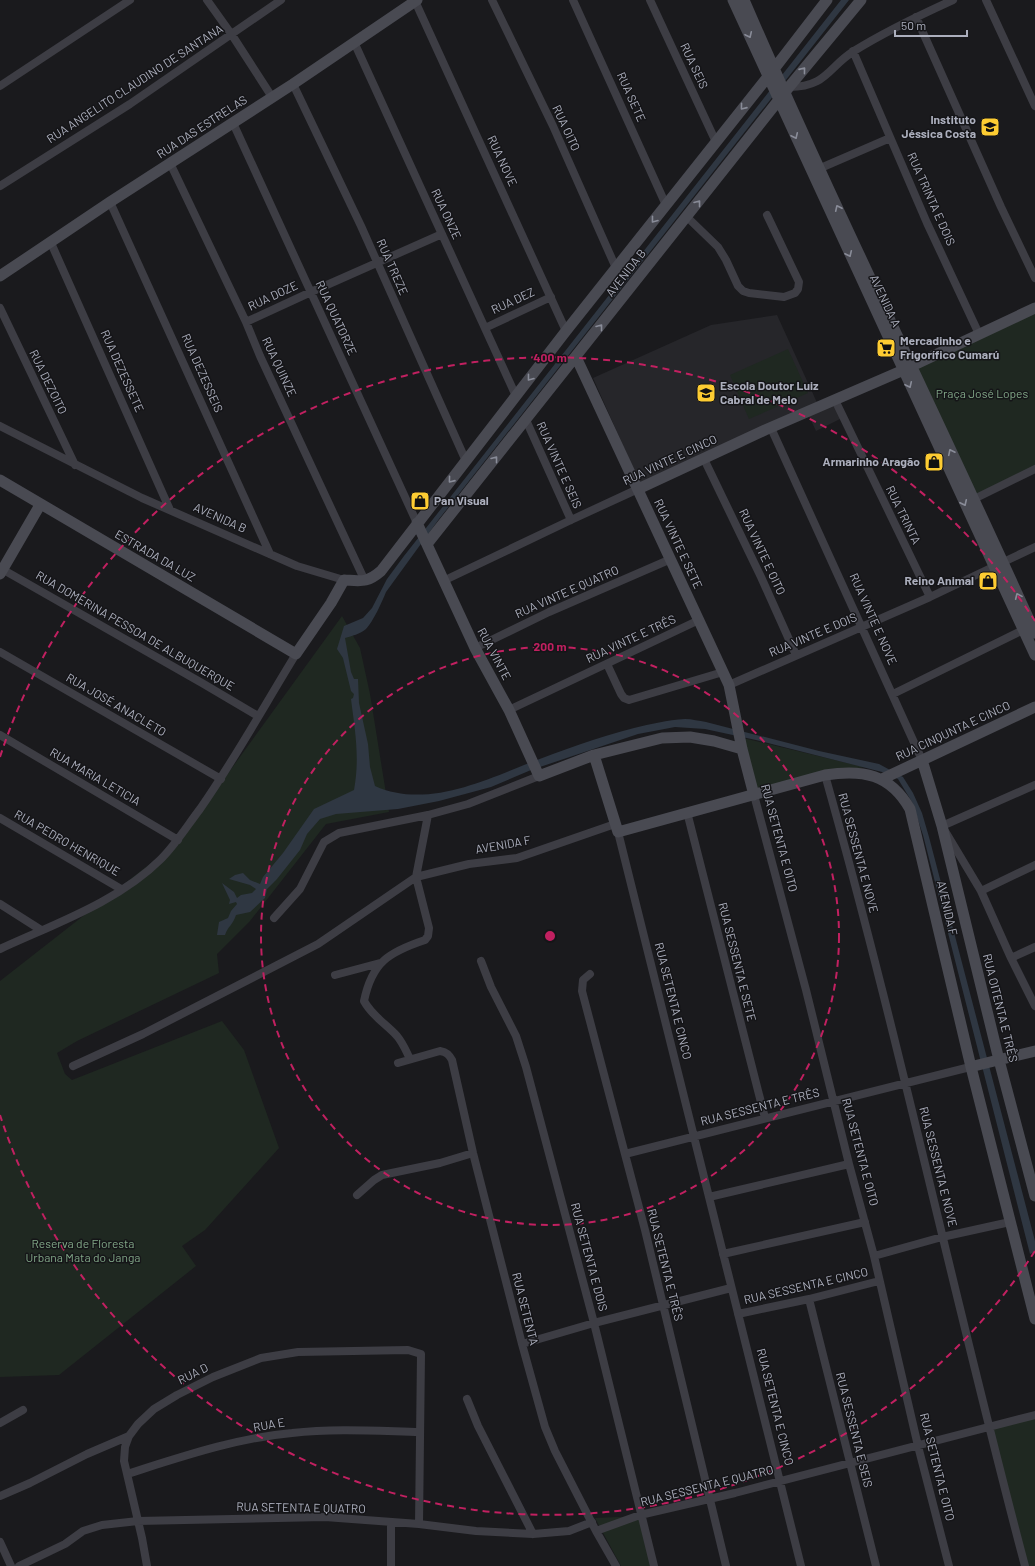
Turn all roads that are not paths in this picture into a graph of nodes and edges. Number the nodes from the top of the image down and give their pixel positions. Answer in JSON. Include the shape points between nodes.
{"nodes":[{"id":1,"x":130,"y":0,"type":"edge"},
{"id":2,"x":207,"y":0,"type":"edge"},
{"id":3,"x":281,"y":0,"type":"edge"},
{"id":4,"x":492,"y":0,"type":"edge"},
{"id":5,"x":573,"y":0,"type":"edge"},
{"id":6,"x":650,"y":0,"type":"edge"},
{"id":7,"x":733,"y":0,"type":"edge"},
{"id":8,"x":744,"y":0,"type":"edge"},
{"id":9,"x":827,"y":0,"type":"edge"},
{"id":10,"x":861,"y":0,"type":"edge"},
{"id":11,"x":953,"y":0,"type":"edge"},
{"id":12,"x":986,"y":0,"type":"edge"},
{"id":13,"x":416,"y":1,"type":"edge"},
{"id":14,"x":916,"y":17,"type":"junction"},
{"id":15,"x":232,"y":35,"type":"junction"},
{"id":16,"x":354,"y":42,"type":"junction"},
{"id":17,"x":853,"y":51,"type":"junction"},
{"id":18,"x":771,"y":74,"type":"junction"},
{"id":19,"x":293,"y":84,"type":"junction"},
{"id":20,"x":0,"y":86,"type":"edge"},
{"id":21,"x":783,"y":94,"type":"junction"},
{"id":22,"x":272,"y":97,"type":"junction"},
{"id":23,"x":1035,"y":106,"type":"edge"},
{"id":24,"x":233,"y":123,"type":"junction"},
{"id":25,"x":890,"y":138,"type":"junction"},
{"id":26,"x":716,"y":142,"type":"junction"},
{"id":27,"x":170,"y":163,"type":"junction"},
{"id":28,"x":816,"y":170,"type":"junction"},
{"id":29,"x":0,"y":186,"type":"edge"},
{"id":30,"x":110,"y":202,"type":"junction"},
{"id":31,"x":666,"y":205,"type":"junction"},
{"id":32,"x":767,"y":215,"type":"dead end"},
{"id":33,"x":687,"y":217,"type":"junction"},
{"id":34,"x":442,"y":234,"type":"junction"},
{"id":35,"x":51,"y":243,"type":"junction"},
{"id":36,"x":377,"y":263,"type":"junction"},
{"id":37,"x":616,"y":268,"type":"junction"},
{"id":38,"x":0,"y":276,"type":"edge"},
{"id":39,"x":1035,"y":278,"type":"edge"},
{"id":40,"x":311,"y":292,"type":"junction"},
{"id":41,"x":551,"y":297,"type":"junction"},
{"id":42,"x":0,"y":308,"type":"edge"},
{"id":43,"x":1035,"y":308,"type":"edge"},
{"id":44,"x":246,"y":322,"type":"junction"},
{"id":45,"x":485,"y":328,"type":"junction"},
{"id":46,"x":566,"y":331,"type":"junction"},
{"id":47,"x":979,"y":334,"type":"junction"},
{"id":48,"x":576,"y":357,"type":"junction"},
{"id":49,"x":907,"y":368,"type":"junction"},
{"id":50,"x":516,"y":396,"type":"junction"},
{"id":51,"x":835,"y":400,"type":"junction"},
{"id":52,"x":526,"y":420,"type":"junction"},
{"id":53,"x":0,"y":426,"type":"edge"},
{"id":54,"x":771,"y":428,"type":"junction"},
{"id":55,"x":704,"y":459,"type":"junction"},
{"id":56,"x":466,"y":461,"type":"junction"},
{"id":57,"x":75,"y":465,"type":"junction"},
{"id":58,"x":1035,"y":469,"type":"edge"},
{"id":59,"x":0,"y":480,"type":"edge"},
{"id":60,"x":638,"y":489,"type":"junction"},
{"id":61,"x":974,"y":499,"type":"junction"},
{"id":62,"x":40,"y":505,"type":"junction"},
{"id":63,"x":170,"y":510,"type":"junction"},
{"id":64,"x":571,"y":520,"type":"junction"},
{"id":65,"x":417,"y":523,"type":"junction"},
{"id":66,"x":427,"y":544,"type":"junction"},
{"id":67,"x":1035,"y":547,"type":"edge"},
{"id":68,"x":270,"y":554,"type":"junction"},
{"id":69,"x":671,"y":559,"type":"junction"},
{"id":70,"x":998,"y":564,"type":"junction"},
{"id":71,"x":1,"y":570,"type":"edge"},
{"id":72,"x":344,"y":580,"type":"junction"},
{"id":73,"x":365,"y":581,"type":"junction"},
{"id":74,"x":443,"y":581,"type":"junction"},
{"id":75,"x":930,"y":598,"type":"junction"},
{"id":76,"x":699,"y":620,"type":"junction"},
{"id":77,"x":862,"y":627,"type":"junction"},
{"id":78,"x":1023,"y":630,"type":"junction"},
{"id":79,"x":1035,"y":632,"type":"edge"},
{"id":80,"x":475,"y":648,"type":"junction"},
{"id":81,"x":0,"y":652,"type":"edge"},
{"id":82,"x":296,"y":654,"type":"junction"},
{"id":83,"x":796,"y":655,"type":"junction"},
{"id":84,"x":1035,"y":655,"type":"edge"},
{"id":85,"x":607,"y":664,"type":"junction"},
{"id":86,"x":723,"y":672,"type":"junction"},
{"id":87,"x":729,"y":685,"type":"junction"},
{"id":88,"x":893,"y":694,"type":"junction"},
{"id":89,"x":1035,"y":707,"type":"edge"},
{"id":90,"x":509,"y":710,"type":"junction"},
{"id":91,"x":258,"y":716,"type":"junction"},
{"id":92,"x":0,"y":735,"type":"edge"},
{"id":93,"x":742,"y":747,"type":"junction"},
{"id":94,"x":594,"y":755,"type":"junction"},
{"id":95,"x":922,"y":760,"type":"junction"},
{"id":96,"x":538,"y":775,"type":"junction"},
{"id":97,"x":825,"y":775,"type":"junction"},
{"id":98,"x":885,"y":778,"type":"junction"},
{"id":99,"x":221,"y":779,"type":"junction"},
{"id":100,"x":1035,"y":785,"type":"edge"},
{"id":101,"x":754,"y":795,"type":"junction"},
{"id":102,"x":687,"y":812,"type":"junction"},
{"id":103,"x":428,"y":815,"type":"junction"},
{"id":104,"x":0,"y":818,"type":"edge"},
{"id":105,"x":942,"y":826,"type":"junction"},
{"id":106,"x":616,"y":828,"type":"junction"},
{"id":107,"x":178,"y":840,"type":"junction"},
{"id":108,"x":1035,"y":865,"type":"edge"},
{"id":109,"x":416,"y":876,"type":"junction"},
{"id":110,"x":121,"y":889,"type":"junction"},
{"id":111,"x":980,"y":891,"type":"junction"},
{"id":112,"x":0,"y":904,"type":"edge"},
{"id":113,"x":274,"y":918,"type":"dead end"},
{"id":114,"x":41,"y":930,"type":"junction"},
{"id":115,"x":1035,"y":947,"type":"edge"},
{"id":116,"x":0,"y":949,"type":"edge"},
{"id":117,"x":1011,"y":958,"type":"junction"},
{"id":118,"x":481,"y":961,"type":"dead end"},
{"id":119,"x":380,"y":963,"type":"junction"},
{"id":120,"x":590,"y":974,"type":"dead end"},
{"id":121,"x":335,"y":976,"type":"dead end"},
{"id":122,"x":1035,"y":1006,"type":"edge"},
{"id":123,"x":1035,"y":1051,"type":"edge"},
{"id":124,"x":410,"y":1059,"type":"junction"},
{"id":125,"x":996,"y":1060,"type":"junction"},
{"id":126,"x":398,"y":1063,"type":"dead end"},
{"id":127,"x":73,"y":1066,"type":"dead end"},
{"id":128,"x":973,"y":1066,"type":"junction"},
{"id":129,"x":905,"y":1084,"type":"junction"},
{"id":130,"x":833,"y":1102,"type":"junction"},
{"id":131,"x":765,"y":1118,"type":"junction"},
{"id":132,"x":693,"y":1136,"type":"junction"},
{"id":133,"x":473,"y":1153,"type":"junction"},
{"id":134,"x":625,"y":1154,"type":"junction"},
{"id":135,"x":849,"y":1164,"type":"junction"},
{"id":136,"x":357,"y":1195,"type":"dead end"},
{"id":137,"x":709,"y":1196,"type":"junction"},
{"id":138,"x":1035,"y":1196,"type":"edge"},
{"id":139,"x":865,"y":1222,"type":"junction"},
{"id":140,"x":1010,"y":1222,"type":"junction"},
{"id":141,"x":942,"y":1237,"type":"junction"},
{"id":142,"x":723,"y":1254,"type":"junction"},
{"id":143,"x":874,"y":1256,"type":"junction"},
{"id":144,"x":879,"y":1281,"type":"junction"},
{"id":145,"x":731,"y":1288,"type":"junction"},
{"id":146,"x":809,"y":1299,"type":"junction"},
{"id":147,"x":663,"y":1306,"type":"junction"},
{"id":148,"x":738,"y":1314,"type":"junction"},
{"id":149,"x":1035,"y":1319,"type":"edge"},
{"id":150,"x":594,"y":1323,"type":"junction"},
{"id":151,"x":522,"y":1344,"type":"junction"},
{"id":152,"x":467,"y":1399,"type":"dead end"},
{"id":153,"x":23,"y":1410,"type":"dead end"},
{"id":154,"x":1035,"y":1415,"type":"edge"},
{"id":155,"x":0,"y":1423,"type":"edge"},
{"id":156,"x":989,"y":1426,"type":"junction"},
{"id":157,"x":420,"y":1432,"type":"junction"},
{"id":158,"x":129,"y":1436,"type":"junction"},
{"id":159,"x":918,"y":1446,"type":"junction"},
{"id":160,"x":849,"y":1463,"type":"junction"},
{"id":161,"x":127,"y":1474,"type":"junction"},
{"id":162,"x":780,"y":1481,"type":"junction"},
{"id":163,"x":0,"y":1496,"type":"edge"},
{"id":164,"x":709,"y":1499,"type":"junction"},
{"id":165,"x":640,"y":1515,"type":"junction"},
{"id":166,"x":138,"y":1521,"type":"junction"},
{"id":167,"x":391,"y":1522,"type":"junction"},
{"id":168,"x":592,"y":1522,"type":"junction"},
{"id":169,"x":419,"y":1524,"type":"junction"},
{"id":170,"x":596,"y":1531,"type":"junction"},
{"id":171,"x":533,"y":1534,"type":"junction"},
{"id":172,"x":0,"y":1542,"type":"edge"},
{"id":173,"x":11,"y":1566,"type":"edge"},
{"id":174,"x":19,"y":1566,"type":"edge"},
{"id":175,"x":147,"y":1566,"type":"edge"},
{"id":176,"x":391,"y":1566,"type":"edge"},
{"id":177,"x":616,"y":1566,"type":"edge"},
{"id":178,"x":654,"y":1566,"type":"edge"},
{"id":179,"x":726,"y":1566,"type":"edge"},
{"id":180,"x":801,"y":1566,"type":"edge"},
{"id":181,"x":876,"y":1566,"type":"edge"},
{"id":182,"x":949,"y":1566,"type":"edge"},
{"id":183,"x":1025,"y":1566,"type":"edge"}],
"edges":[{"from":1,"to":20,"type":"street"},
{"from":2,"to":15,"type":"street"},
{"from":3,"to":15,"type":"street","name":"RUA ANGELITO CLAUDINO DE SANTANA"},
{"from":4,"to":37,"type":"street","name":"RUA OITO","via":[[553,126]]},
{"from":5,"to":31,"type":"street","name":"RUA SETE"},
{"from":6,"to":26,"type":"street","name":"RUA SEIS"},
{"from":7,"to":18,"type":"street","name":"AVENIDA A","one_way":true},
{"from":8,"to":18,"type":"street","name":"AVENIDA A"},
{"from":9,"to":18,"type":"street","name":"AVENIDA B"},
{"from":21,"to":10,"type":"street","name":"AVENIDA B","one_way":true},
{"from":11,"to":14,"type":"street"},
{"from":12,"to":23,"type":"street"},
{"from":13,"to":16,"type":"street","name":"RUA DAS ESTRELAS"},
{"from":13,"to":41,"type":"street","name":"RUA NOVE"},
{"from":14,"to":17,"type":"street"},
{"from":14,"to":39,"type":"street"},
{"from":15,"to":22,"type":"street"},
{"from":15,"to":29,"type":"street","name":"RUA ANGELITO CLAUDINO DE SANTANA","via":[[130,104]]},
{"from":16,"to":19,"type":"street","name":"RUA DAS ESTRELAS"},
{"from":16,"to":34,"type":"street","name":"RUA ONZE"},
{"from":17,"to":21,"type":"street","via":[[824,78]]},
{"from":17,"to":25,"type":"street","name":"RUA TRINTA E DOIS"},
{"from":18,"to":21,"type":"street","name":"AVENIDA A"},
{"from":18,"to":26,"type":"street","name":"AVENIDA B","one_way":true},
{"from":19,"to":22,"type":"street","name":"RUA DAS ESTRELAS"},
{"from":19,"to":36,"type":"street","name":"RUA TREZE"},
{"from":21,"to":28,"type":"street","name":"AVENIDA A"},
{"from":33,"to":21,"type":"street","name":"AVENIDA B","one_way":true},
{"from":22,"to":24,"type":"street","name":"RUA DAS ESTRELAS"},
{"from":24,"to":27,"type":"street","name":"RUA DAS ESTRELAS"},
{"from":24,"to":40,"type":"street","name":"RUA QUATORZE"},
{"from":25,"to":28,"type":"street"},
{"from":25,"to":47,"type":"street","name":"RUA TRINTA E DOIS"},
{"from":26,"to":31,"type":"street","name":"AVENIDA B"},
{"from":27,"to":30,"type":"street","name":"RUA DAS ESTRELAS"},
{"from":27,"to":44,"type":"street","name":"RUA QUINZE"},
{"from":28,"to":49,"type":"street","name":"AVENIDA A"},
{"from":30,"to":35,"type":"street","name":"RUA DAS ESTRELAS"},
{"from":30,"to":68,"type":"street","name":"RUA DEZESSEIS"},
{"from":31,"to":37,"type":"street","name":"AVENIDA B","one_way":true},
{"from":32,"to":33,"type":"street","via":[[799,282],[795,292],[784,297],[743,291],[718,247]]},
{"from":48,"to":33,"type":"street","name":"AVENIDA B","one_way":true},
{"from":34,"to":36,"type":"street","name":"RUA DOZE"},
{"from":34,"to":45,"type":"street","name":"RUA ONZE"},
{"from":35,"to":38,"type":"street","name":"RUA DAS ESTRELAS"},
{"from":35,"to":63,"type":"street","name":"RUA DEZESSETE"},
{"from":36,"to":40,"type":"street","name":"RUA DOZE"},
{"from":36,"to":56,"type":"street","name":"RUA TREZE"},
{"from":37,"to":46,"type":"street","name":"AVENIDA B"},
{"from":40,"to":44,"type":"street","name":"RUA DOZE"},
{"from":40,"to":65,"type":"street","name":"RUA QUATORZE"},
{"from":41,"to":45,"type":"street","name":"RUA DEZ"},
{"from":41,"to":46,"type":"street","name":"RUA NOVE"},
{"from":42,"to":57,"type":"street","name":"RUA DEZOITO"},
{"from":43,"to":47,"type":"street","name":"RUA VINTE E CINCO"},
{"from":44,"to":73,"type":"street","name":"RUA QUINZE"},
{"from":45,"to":50,"type":"street","name":"RUA ONZE"},
{"from":46,"to":50,"type":"street","name":"AVENIDA B","one_way":true},
{"from":47,"to":49,"type":"street","name":"RUA VINTE E CINCO"},
{"from":48,"to":52,"type":"street","name":"AVENIDA B"},
{"from":48,"to":60,"type":"street","name":"RUA VINTE E SETE"},
{"from":49,"to":51,"type":"street","name":"RUA VINTE E CINCO"},
{"from":61,"to":49,"type":"street","name":"AVENIDA A","one_way":true},
{"from":49,"to":70,"type":"street","name":"AVENIDA A","one_way":true},
{"from":50,"to":56,"type":"street","name":"AVENIDA B"},
{"from":51,"to":54,"type":"street","name":"RUA VINTE E CINCO"},
{"from":51,"to":75,"type":"street","name":"RUA TRINTA"},
{"from":52,"to":64,"type":"street","name":"RUA VINTE E SEIS"},
{"from":66,"to":52,"type":"street","name":"AVENIDA B","one_way":true},
{"from":53,"to":57,"type":"street","name":"AVENIDA B"},
{"from":54,"to":55,"type":"street","name":"RUA VINTE E CINCO"},
{"from":54,"to":77,"type":"street","name":"RUA VINTE E NOVE"},
{"from":55,"to":60,"type":"street","name":"RUA VINTE E CINCO"},
{"from":55,"to":83,"type":"street","name":"RUA VINTE E OITO"},
{"from":56,"to":65,"type":"street","name":"AVENIDA B","one_way":true},
{"from":57,"to":63,"type":"street","name":"AVENIDA B"},
{"from":58,"to":61,"type":"street"},
{"from":59,"to":62,"type":"street","name":"ESTRADA DA LUZ"},
{"from":60,"to":64,"type":"street","name":"RUA VINTE E CINCO"},
{"from":60,"to":69,"type":"street","name":"RUA VINTE E SETE"},
{"from":61,"to":70,"type":"street","name":"AVENIDA A"},
{"from":62,"to":71,"type":"street"},
{"from":62,"to":82,"type":"street","name":"ESTRADA DA LUZ"},
{"from":63,"to":68,"type":"street","name":"AVENIDA B"},
{"from":64,"to":74,"type":"street","name":"RUA VINTE E CINCO"},
{"from":65,"to":66,"type":"street"},
{"from":65,"to":73,"type":"street","name":"AVENIDA B","via":[[381,571]]},
{"from":66,"to":74,"type":"street","name":"RUA VINTE"},
{"from":67,"to":70,"type":"street","name":"RUA VINTE E DOIS"},
{"from":68,"to":72,"type":"street","name":"AVENIDA B","via":[[296,566]]},
{"from":69,"to":76,"type":"street","name":"RUA VINTE E SETE"},
{"from":69,"to":80,"type":"street","name":"RUA VINTE E QUATRO","via":[[549,612]]},
{"from":70,"to":75,"type":"street","name":"RUA VINTE E DOIS"},
{"from":70,"to":78,"type":"street","name":"AVENIDA A"},
{"from":79,"to":70,"type":"street","name":"AVENIDA A","one_way":true},
{"from":71,"to":91,"type":"street","name":"RUA DOMERINA PESSOA DE ALBUQUERQUE"},
{"from":72,"to":73,"type":"street","name":"AVENIDA B"},
{"from":72,"to":82,"type":"street"},
{"from":74,"to":80,"type":"street","name":"RUA VINTE"},
{"from":75,"to":77,"type":"street","name":"RUA VINTE E DOIS"},
{"from":76,"to":85,"type":"street","name":"RUA VINTE E TRÊS"},
{"from":76,"to":86,"type":"street","name":"RUA VINTE E SETE"},
{"from":77,"to":83,"type":"street","name":"RUA VINTE E DOIS"},
{"from":77,"to":88,"type":"street","name":"RUA VINTE E NOVE"},
{"from":78,"to":84,"type":"street","name":"AVENIDA A"},
{"from":78,"to":88,"type":"street"},
{"from":80,"to":90,"type":"street","name":"RUA VINTE"},
{"from":81,"to":99,"type":"street","name":"RUA JOSÉ ANACLETO"},
{"from":82,"to":91,"type":"street"},
{"from":83,"to":87,"type":"street","name":"RUA VINTE E DOIS"},
{"from":85,"to":86,"type":"street","via":[[621,694],[630,700]]},
{"from":85,"to":90,"type":"street","name":"RUA VINTE E TRÊS"},
{"from":86,"to":87,"type":"street","name":"RUA VINTE E SETE"},
{"from":87,"to":93,"type":"street","name":"RUA VINTE E SETE"},
{"from":88,"to":95,"type":"street","name":"RUA VINTE E NOVE"},
{"from":89,"to":95,"type":"street","name":"RUA CINQUNTA E CINCO"},
{"from":90,"to":96,"type":"street","name":"RUA VINTE"},
{"from":91,"to":99,"type":"street"},
{"from":92,"to":107,"type":"street","name":"RUA MARIA LETICIA"},
{"from":93,"to":94,"type":"street","via":[[678,736]]},
{"from":93,"to":101,"type":"street","name":"RUA SETENTA E OITO"},
{"from":94,"to":96,"type":"street"},
{"from":94,"to":106,"type":"street","name":"RUA SETENTA E CINCO"},
{"from":95,"to":98,"type":"street","name":"RUA CINQUNTA E CINCO"},
{"from":95,"to":105,"type":"street","name":"RUA VINTE E NOVE"},
{"from":96,"to":103,"type":"street","via":[[468,804]]},
{"from":97,"to":98,"type":"street","name":"AVENIDA F","via":[[852,772]]},
{"from":97,"to":101,"type":"street","name":"AVENIDA F"},
{"from":97,"to":129,"type":"street","name":"RUA SESSENTA E NOVE"},
{"from":98,"to":128,"type":"street","name":"AVENIDA F","via":[[903,797],[910,809]]},
{"from":99,"to":107,"type":"street"},
{"from":100,"to":105,"type":"street"},
{"from":101,"to":102,"type":"street","name":"AVENIDA F"},
{"from":101,"to":130,"type":"street","name":"RUA SETENTA E OITO"},
{"from":102,"to":106,"type":"street","name":"AVENIDA F"},
{"from":102,"to":131,"type":"street","name":"RUA SESSENTA E SETE"},
{"from":103,"to":109,"type":"street"},
{"from":103,"to":113,"type":"street","via":[[339,833],[324,842],[300,889]]},
{"from":104,"to":110,"type":"street","name":"RUA PEDRO HENRIQUE"},
{"from":105,"to":111,"type":"street"},
{"from":105,"to":125,"type":"street","name":"RUA OITENTA E TRÊS"},
{"from":106,"to":109,"type":"street","name":"AVENIDA F","via":[[517,858],[469,864]]},
{"from":106,"to":132,"type":"street","name":"RUA SETENTA E CINCO"},
{"from":107,"to":110,"type":"street","via":[[160,859]]},
{"from":108,"to":111,"type":"street"},
{"from":109,"to":119,"type":"street","via":[[429,928],[428,936],[425,940],[386,957]]},
{"from":109,"to":127,"type":"street","via":[[318,944],[143,1034]]},
{"from":110,"to":114,"type":"street","via":[[85,911]]},
{"from":111,"to":117,"type":"street"},
{"from":112,"to":114,"type":"street"},
{"from":114,"to":116,"type":"street"},
{"from":115,"to":117,"type":"street"},
{"from":117,"to":122,"type":"street"},
{"from":118,"to":150,"type":"street","name":"RUA SETENTA E DOIS","via":[[516,1036],[526,1067]]},
{"from":119,"to":121,"type":"street"},
{"from":119,"to":124,"type":"street","via":[[367,986],[364,1001],[397,1036]]},
{"from":120,"to":134,"type":"street","name":"RUA SETENTA E TRÊS","via":[[583,980],[582,991]]},
{"from":123,"to":125,"type":"street"},
{"from":124,"to":126,"type":"street"},
{"from":124,"to":133,"type":"street","name":"RUA SETENTA","via":[[440,1052],[449,1054]]},
{"from":125,"to":128,"type":"street"},
{"from":125,"to":138,"type":"street","name":"RUA OITENTA E TRÊS"},
{"from":128,"to":129,"type":"street","name":"RUA SESSENTA E TRÊS"},
{"from":128,"to":140,"type":"street","name":"AVENIDA F"},
{"from":129,"to":130,"type":"street","name":"RUA SESSENTA E TRÊS"},
{"from":129,"to":141,"type":"street","name":"RUA SESSENTA E NOVE"},
{"from":130,"to":131,"type":"street","name":"RUA SESSENTA E TRÊS"},
{"from":130,"to":135,"type":"street","name":"RUA SETENTA E OITO"},
{"from":131,"to":132,"type":"street","name":"RUA SESSENTA E TRÊS"},
{"from":132,"to":134,"type":"street","name":"RUA SESSENTA E TRÊS"},
{"from":132,"to":137,"type":"street","name":"RUA SETENTA E CINCO"},
{"from":133,"to":136,"type":"street","via":[[382,1175]]},
{"from":133,"to":151,"type":"street","name":"RUA SETENTA"},
{"from":134,"to":147,"type":"street","name":"RUA SETENTA E TRÊS"},
{"from":135,"to":137,"type":"street"},
{"from":135,"to":139,"type":"street","name":"RUA SETENTA E OITO"},
{"from":137,"to":142,"type":"street","name":"RUA SETENTA E CINCO"},
{"from":139,"to":142,"type":"street"},
{"from":139,"to":143,"type":"street","name":"RUA SETENTA E OITO"},
{"from":140,"to":141,"type":"street"},
{"from":140,"to":149,"type":"street","name":"AVENIDA F"},
{"from":141,"to":143,"type":"street"},
{"from":141,"to":156,"type":"street","name":"RUA SESSENTA E NOVE"},
{"from":142,"to":145,"type":"street","name":"RUA SETENTA E CINCO"},
{"from":143,"to":144,"type":"street","name":"RUA SETENTA E OITO"},
{"from":144,"to":146,"type":"street","name":"RUA SESSENTA E CINCO"},
{"from":144,"to":159,"type":"street","name":"RUA SETENTA E OITO"},
{"from":145,"to":147,"type":"street"},
{"from":145,"to":148,"type":"street","name":"RUA SETENTA E CINCO"},
{"from":146,"to":148,"type":"street","name":"RUA SESSENTA E CINCO"},
{"from":146,"to":160,"type":"street","name":"RUA SESSENTA E SEIS"},
{"from":147,"to":150,"type":"street"},
{"from":147,"to":164,"type":"street","name":"RUA SETENTA E TRÊS"},
{"from":148,"to":162,"type":"street","name":"RUA SETENTA E CINCO"},
{"from":150,"to":151,"type":"street"},
{"from":150,"to":165,"type":"street","name":"RUA SETENTA E DOIS"},
{"from":151,"to":168,"type":"street","name":"RUA SETENTA","via":[[545,1427]]},
{"from":152,"to":171,"type":"street","via":[[487,1445]]},
{"from":153,"to":155,"type":"street"},
{"from":154,"to":156,"type":"street","name":"RUA SESSENTA E QUATRO"},
{"from":156,"to":159,"type":"street","name":"RUA SESSENTA E QUATRO"},
{"from":156,"to":183,"type":"street","name":"RUA SESSENTA E NOVE"},
{"from":157,"to":158,"type":"street","name":"RUA D","via":[[421,1354],[408,1350],[298,1352],[261,1358],[177,1395],[154,1409]]},
{"from":157,"to":161,"type":"street","name":"RUA E","via":[[337,1430],[291,1433],[207,1449]]},
{"from":157,"to":169,"type":"street"},
{"from":158,"to":161,"type":"street","via":[[125,1454]]},
{"from":158,"to":163,"type":"street","name":"RUA D"},
{"from":159,"to":160,"type":"street","name":"RUA SESSENTA E QUATRO"},
{"from":159,"to":182,"type":"street","name":"RUA SETENTA E OITO"},
{"from":160,"to":162,"type":"street","name":"RUA SESSENTA E QUATRO"},
{"from":160,"to":181,"type":"street","name":"RUA SESSENTA E SEIS"},
{"from":161,"to":166,"type":"street"},
{"from":162,"to":164,"type":"street","name":"RUA SESSENTA E QUATRO"},
{"from":162,"to":180,"type":"street","name":"RUA SETENTA E CINCO"},
{"from":164,"to":165,"type":"street","name":"RUA SESSENTA E QUATRO"},
{"from":164,"to":179,"type":"street","name":"RUA SETENTA E TRÊS"},
{"from":165,"to":170,"type":"street","name":"RUA SESSENTA E QUATRO"},
{"from":165,"to":178,"type":"street","name":"RUA SETENTA E DOIS"},
{"from":166,"to":167,"type":"street","name":"RUA SETENTA E QUATRO","via":[[325,1517]]},
{"from":166,"to":174,"type":"street","name":"RUA SETENTA E QUATRO","via":[[102,1525],[83,1531],[65,1544]]},
{"from":166,"to":175,"type":"street"},
{"from":167,"to":169,"type":"street","name":"RUA SETENTA E QUATRO"},
{"from":167,"to":176,"type":"street"},
{"from":168,"to":170,"type":"street","name":"RUA SETENTA"},
{"from":168,"to":171,"type":"street","name":"RUA SETENTA E QUATRO","via":[[569,1531]]},
{"from":169,"to":171,"type":"street","name":"RUA SETENTA E QUATRO"},
{"from":170,"to":177,"type":"street","name":"RUA SETENTA"},
{"from":172,"to":173,"type":"street"}]}
